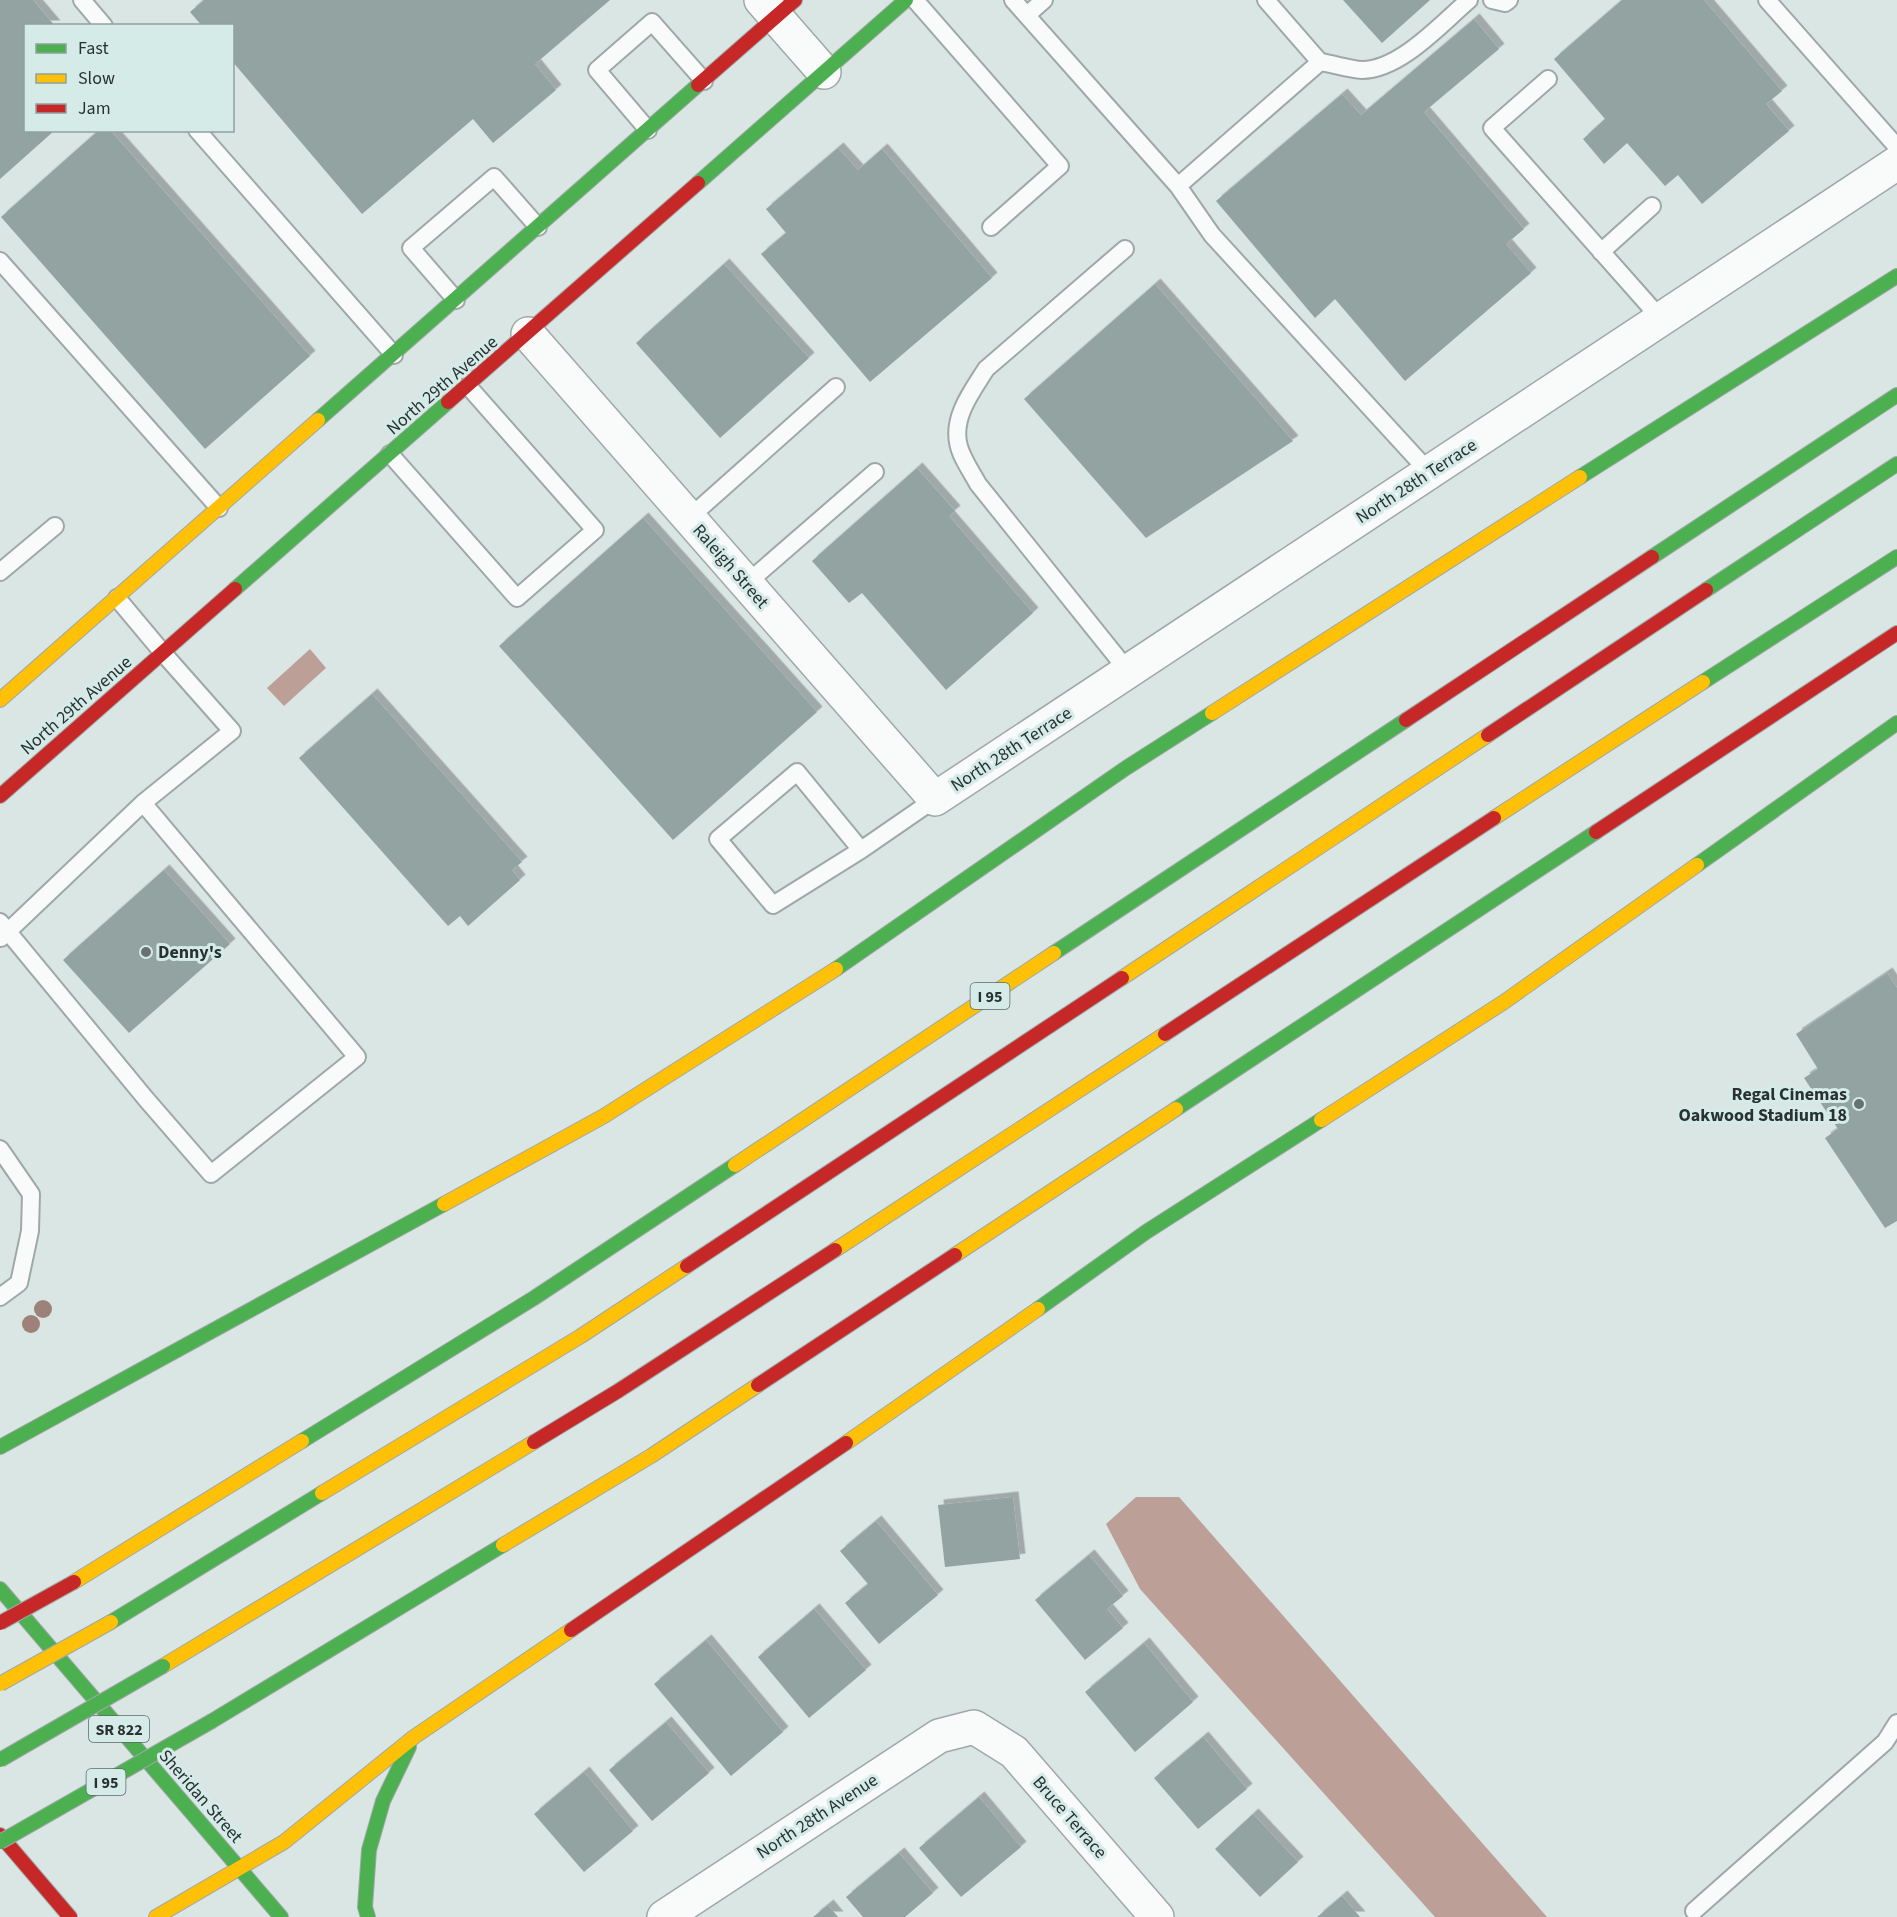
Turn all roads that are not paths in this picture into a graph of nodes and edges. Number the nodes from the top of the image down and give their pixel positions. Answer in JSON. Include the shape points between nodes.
{"nodes":[{"id":1,"x":82,"y":0,"type":"edge"},
{"id":2,"x":906,"y":0,"type":"edge"},
{"id":3,"x":915,"y":0,"type":"edge"},
{"id":4,"x":1013,"y":0,"type":"edge"},
{"id":5,"x":1044,"y":0,"type":"edge"},
{"id":6,"x":1266,"y":0,"type":"edge"},
{"id":7,"x":1469,"y":0,"type":"edge"},
{"id":8,"x":1492,"y":0,"type":"edge"},
{"id":9,"x":1509,"y":0,"type":"edge"},
{"id":10,"x":1767,"y":0,"type":"edge"},
{"id":11,"x":777,"y":6,"type":"edge"},
{"id":12,"x":1027,"y":15,"type":"junction"},
{"id":13,"x":102,"y":24,"type":"edge"},
{"id":14,"x":1320,"y":62,"type":"junction"},
{"id":15,"x":824,"y":72,"type":"junction"},
{"id":16,"x":1548,"y":79,"type":"dead end"},
{"id":17,"x":704,"y":81,"type":"junction"},
{"id":18,"x":648,"y":130,"type":"junction"},
{"id":19,"x":198,"y":132,"type":"edge"},
{"id":20,"x":1897,"y":147,"type":"edge"},
{"id":21,"x":1897,"y":162,"type":"edge"},
{"id":22,"x":1178,"y":186,"type":"junction"},
{"id":23,"x":1652,"y":206,"type":"dead end"},
{"id":24,"x":538,"y":227,"type":"junction"},
{"id":25,"x":991,"y":227,"type":"dead end"},
{"id":26,"x":1125,"y":249,"type":"dead end"},
{"id":27,"x":1601,"y":252,"type":"junction"},
{"id":28,"x":0,"y":261,"type":"edge"},
{"id":29,"x":1897,"y":276,"type":"edge"},
{"id":30,"x":456,"y":300,"type":"junction"},
{"id":31,"x":1661,"y":319,"type":"junction"},
{"id":32,"x":528,"y":334,"type":"junction"},
{"id":33,"x":394,"y":355,"type":"junction"},
{"id":34,"x":468,"y":386,"type":"junction"},
{"id":35,"x":837,"y":387,"type":"dead end"},
{"id":36,"x":1897,"y":395,"type":"edge"},
{"id":37,"x":390,"y":454,"type":"junction"},
{"id":38,"x":1897,"y":464,"type":"edge"},
{"id":39,"x":875,"y":472,"type":"dead end"},
{"id":40,"x":1429,"y":472,"type":"junction"},
{"id":41,"x":219,"y":508,"type":"junction"},
{"id":42,"x":689,"y":518,"type":"junction"},
{"id":43,"x":55,"y":526,"type":"dead end"},
{"id":44,"x":1897,"y":557,"type":"edge"},
{"id":45,"x":0,"y":572,"type":"edge"},
{"id":46,"x":747,"y":584,"type":"junction"},
{"id":47,"x":117,"y":598,"type":"junction"},
{"id":48,"x":1897,"y":633,"type":"edge"},
{"id":49,"x":163,"y":653,"type":"junction"},
{"id":50,"x":1128,"y":671,"type":"junction"},
{"id":51,"x":0,"y":700,"type":"edge"},
{"id":52,"x":1897,"y":723,"type":"edge"},
{"id":53,"x":0,"y":796,"type":"edge"},
{"id":54,"x":935,"y":799,"type":"junction"},
{"id":55,"x":143,"y":803,"type":"junction"},
{"id":56,"x":861,"y":850,"type":"junction"},
{"id":57,"x":3,"y":931,"type":"edge"},
{"id":58,"x":0,"y":1149,"type":"edge"},
{"id":59,"x":0,"y":1297,"type":"edge"},
{"id":60,"x":0,"y":1447,"type":"edge"},
{"id":61,"x":0,"y":1589,"type":"edge"},
{"id":62,"x":0,"y":1623,"type":"edge"},
{"id":63,"x":0,"y":1684,"type":"edge"},
{"id":64,"x":1897,"y":1724,"type":"edge"},
{"id":65,"x":974,"y":1727,"type":"joint"},
{"id":66,"x":414,"y":1737,"type":"junction"},
{"id":67,"x":0,"y":1760,"type":"edge"},
{"id":68,"x":0,"y":1835,"type":"edge"},
{"id":69,"x":0,"y":1842,"type":"edge"},
{"id":70,"x":239,"y":1868,"type":"junction"},
{"id":71,"x":1694,"y":1911,"type":"dead end"},
{"id":72,"x":70,"y":1917,"type":"edge"},
{"id":73,"x":156,"y":1917,"type":"edge"},
{"id":74,"x":281,"y":1917,"type":"edge"},
{"id":75,"x":368,"y":1917,"type":"edge"},
{"id":76,"x":664,"y":1917,"type":"edge"},
{"id":77,"x":1157,"y":1917,"type":"edge"}],
"edges":[{"from":1,"to":13,"type":"lane"},
{"from":2,"to":15,"type":"main road","name":"North 29th Avenue"},
{"from":3,"to":25,"type":"lane","via":[[1060,166]]},
{"from":4,"to":12,"type":"lane"},
{"from":5,"to":12,"type":"lane"},
{"from":6,"to":14,"type":"lane"},
{"from":7,"to":14,"type":"lane","via":[[1403,57],[1387,64],[1362,70]]},
{"from":8,"to":9,"type":"lane"},
{"from":10,"to":20,"type":"lane"},
{"from":11,"to":15,"type":"street"},
{"from":11,"to":17,"type":"main road"},
{"from":12,"to":22,"type":"lane"},
{"from":14,"to":22,"type":"lane"},
{"from":15,"to":32,"type":"main road","name":"North 29th Avenue"},
{"from":16,"to":27,"type":"lane","via":[[1492,128]]},
{"from":17,"to":18,"type":"main road"},
{"from":17,"to":18,"type":"lane","via":[[652,22],[597,70]]},
{"from":18,"to":24,"type":"main road"},
{"from":19,"to":33,"type":"lane"},
{"from":21,"to":31,"type":"street","name":"North 28th Terrace"},
{"from":22,"to":40,"type":"lane","via":[[1212,235]]},
{"from":23,"to":27,"type":"lane"},
{"from":24,"to":30,"type":"main road"},
{"from":24,"to":30,"type":"lane","via":[[494,177],[411,248]]},
{"from":26,"to":50,"type":"lane","via":[[986,369],[959,417],[958,442],[978,484]]},
{"from":27,"to":31,"type":"lane"},
{"from":28,"to":41,"type":"lane"},
{"from":29,"to":60,"type":"main road","via":[[1136,762],[812,987],[604,1116]]},
{"from":30,"to":33,"type":"main road"},
{"from":31,"to":40,"type":"street","name":"North 28th Terrace"},
{"from":32,"to":34,"type":"main road","name":"North 29th Avenue"},
{"from":32,"to":42,"type":"street","name":"Raleigh Street"},
{"from":33,"to":41,"type":"main road"},
{"from":34,"to":37,"type":"main road","name":"North 29th Avenue"},
{"from":34,"to":37,"type":"lane","via":[[596,530],[517,598]]},
{"from":35,"to":42,"type":"lane"},
{"from":36,"to":62,"type":"main road","number":"I 95","bridge":true,"via":[[534,1298],[74,1582]]},
{"from":37,"to":49,"type":"main road","name":"North 29th Avenue"},
{"from":38,"to":63,"type":"main road","bridge":true,"via":[[581,1336],[111,1622]]},
{"from":39,"to":46,"type":"lane"},
{"from":40,"to":50,"type":"street","name":"North 28th Terrace"},
{"from":41,"to":47,"type":"main road"},
{"from":42,"to":46,"type":"street","name":"Raleigh Street"},
{"from":43,"to":45,"type":"lane"},
{"from":44,"to":67,"type":"main road","bridge":true,"via":[[628,1384],[163,1666]]},
{"from":46,"to":54,"type":"street","name":"Raleigh Street"},
{"from":47,"to":49,"type":"lane"},
{"from":47,"to":51,"type":"main road"},
{"from":48,"to":69,"type":"main road","number":"I 95","bridge":true,"via":[[651,1456],[212,1721]]},
{"from":49,"to":53,"type":"main road","name":"North 29th Avenue"},
{"from":49,"to":55,"type":"lane","via":[[231,731]]},
{"from":50,"to":54,"type":"street","name":"North 28th Terrace"},
{"from":52,"to":66,"type":"main road","via":[[1504,1002],[1146,1232],[950,1372]]},
{"from":54,"to":56,"type":"lane"},
{"from":55,"to":57,"type":"lane"},
{"from":55,"to":57,"type":"lane","via":[[357,1057],[211,1174]]},
{"from":56,"to":56,"type":"lane","via":[[797,772],[718,839],[773,905]]},
{"from":58,"to":59,"type":"lane","via":[[31,1194],[31,1203],[30,1231],[19,1283]]},
{"from":61,"to":70,"type":"main road","name":"Sheridan Street","number":"SR 822"},
{"from":64,"to":71,"type":"lane","via":[[1885,1742]]},
{"from":65,"to":76,"type":"street","name":"North 28th Avenue","via":[[939,1736]]},
{"from":65,"to":77,"type":"street","name":"Bruce Terrace","via":[[1014,1752]]},
{"from":66,"to":70,"type":"main road","via":[[284,1842]]},
{"from":66,"to":75,"type":"main road","via":[[383,1801],[369,1850],[365,1907]]},
{"from":68,"to":72,"type":"main road"},
{"from":70,"to":73,"type":"main road"},
{"from":70,"to":74,"type":"main road","name":"Sheridan Street","number":"SR 822"}]}
